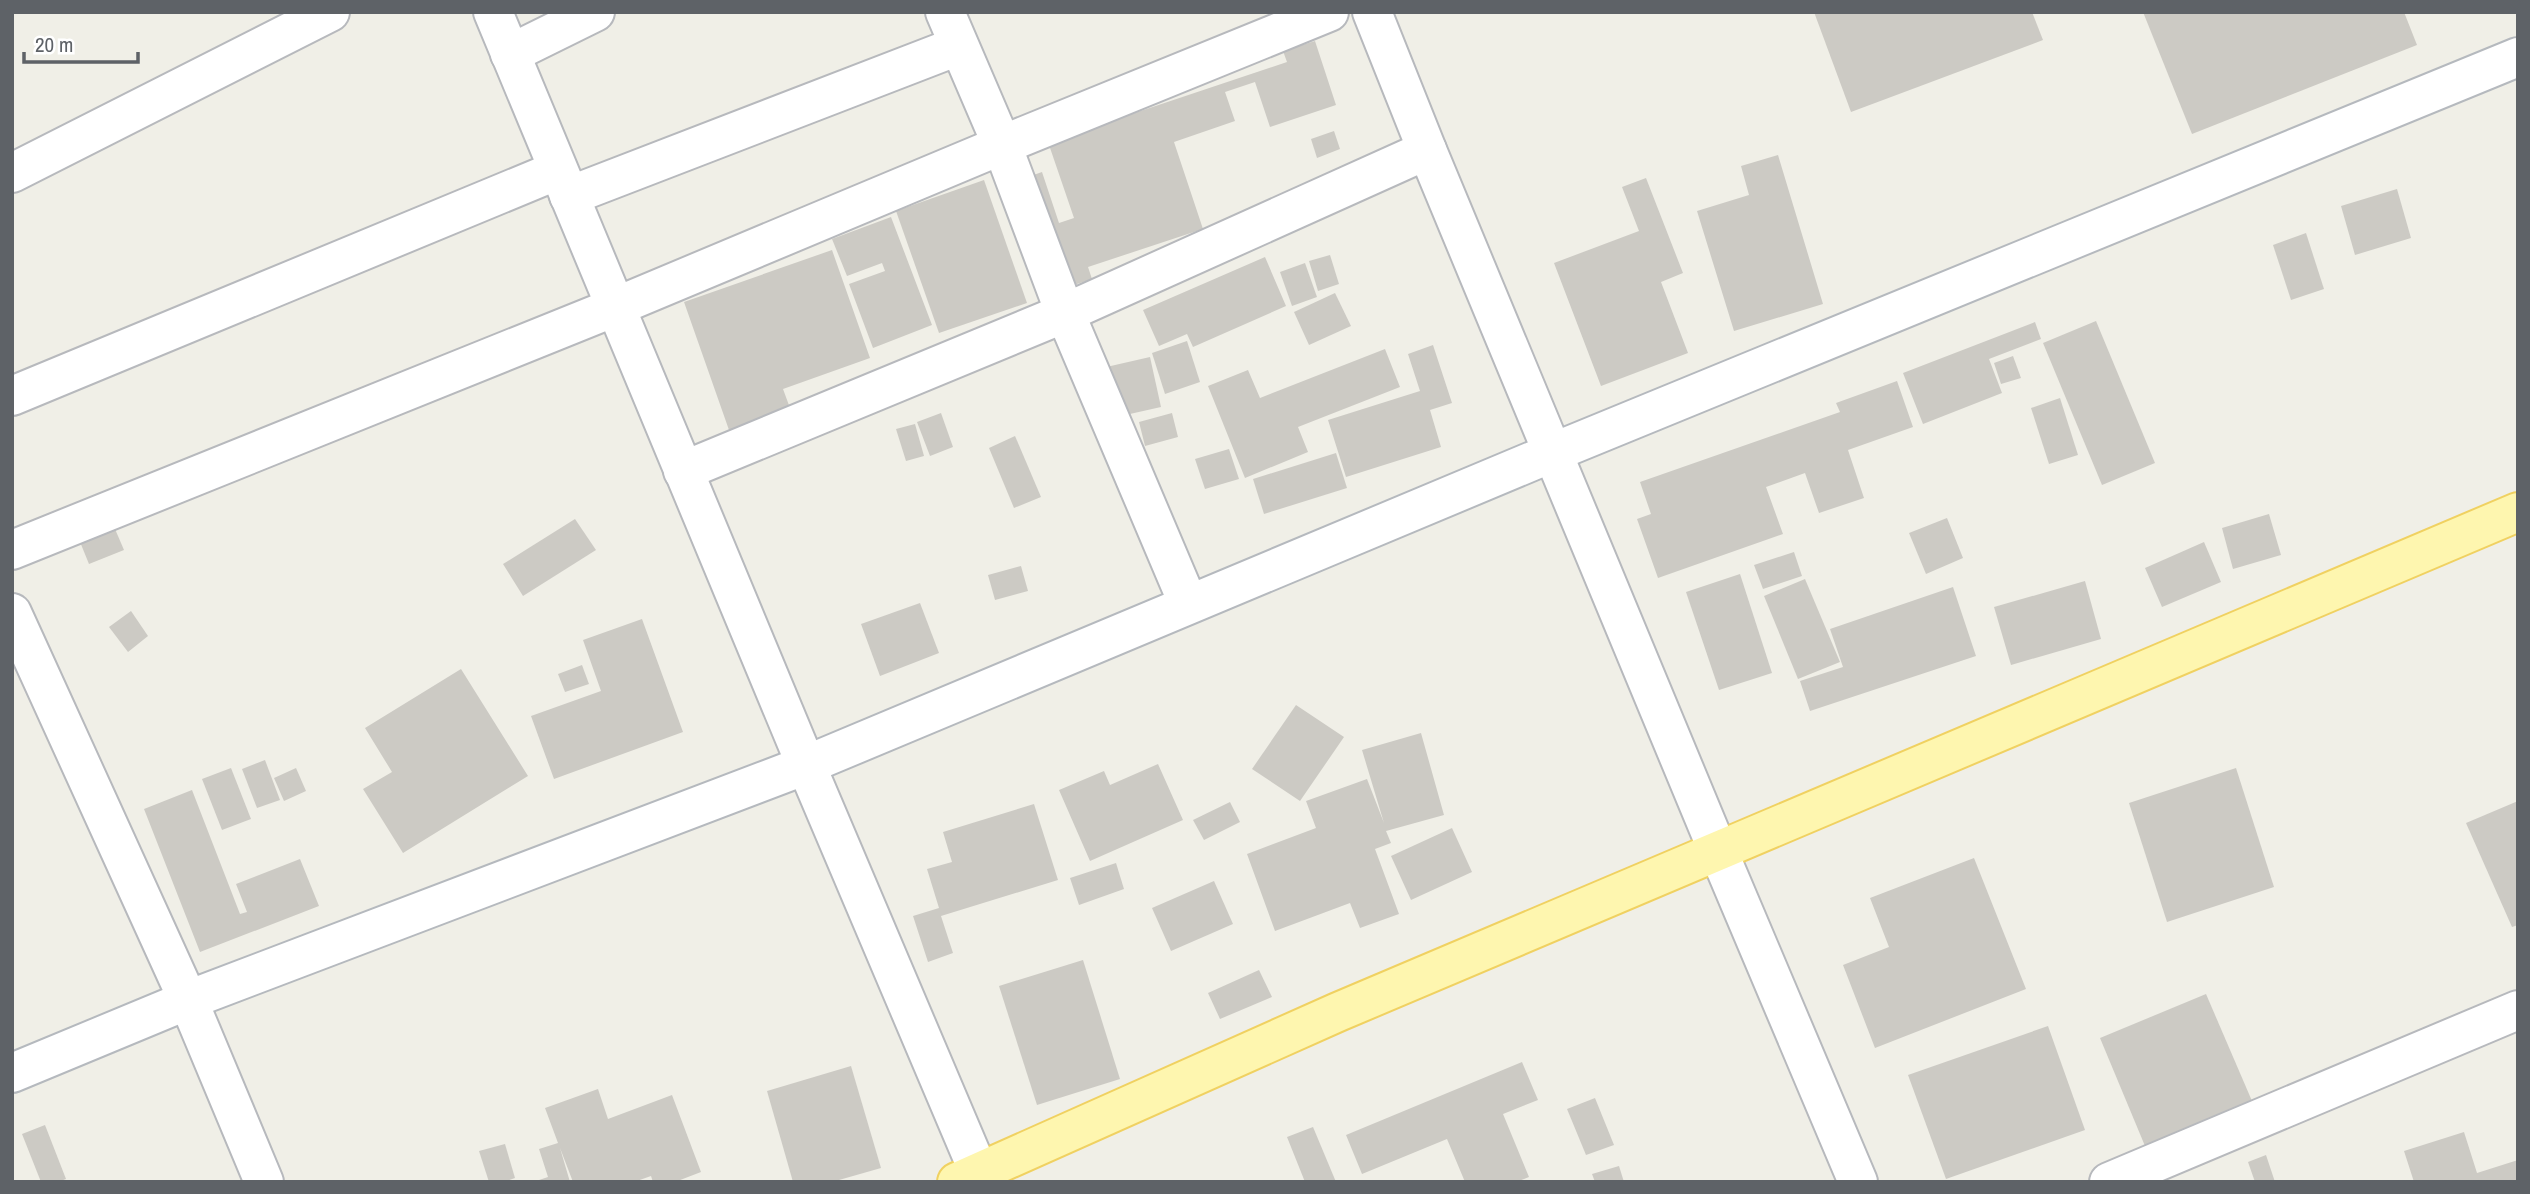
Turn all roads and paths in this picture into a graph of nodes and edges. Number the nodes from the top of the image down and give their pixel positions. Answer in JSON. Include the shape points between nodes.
{"nodes":[{"id":1,"x":330,"y":12,"type":"edge"},
{"id":2,"x":493,"y":12,"type":"edge"},
{"id":3,"x":595,"y":12,"type":"edge"},
{"id":4,"x":1329,"y":12,"type":"edge"},
{"id":5,"x":1372,"y":12,"type":"edge"},
{"id":6,"x":951,"y":29,"type":"edge"},
{"id":7,"x":510,"y":54,"type":"junction"},
{"id":8,"x":2518,"y":57,"type":"edge"},
{"id":9,"x":1002,"y":145,"type":"junction"},
{"id":10,"x":1427,"y":150,"type":"junction"},
{"id":11,"x":12,"y":173,"type":"edge"},
{"id":12,"x":564,"y":183,"type":"junction"},
{"id":13,"x":615,"y":307,"type":"junction"},
{"id":14,"x":1065,"y":313,"type":"junction"},
{"id":15,"x":12,"y":396,"type":"edge"},
{"id":16,"x":1554,"y":452,"type":"junction"},
{"id":17,"x":683,"y":471,"type":"junction"},
{"id":18,"x":2518,"y":512,"type":"edge"},
{"id":19,"x":12,"y":550,"type":"edge"},
{"id":20,"x":1188,"y":603,"type":"junction"},
{"id":21,"x":12,"y":613,"type":"edge"},
{"id":22,"x":806,"y":765,"type":"junction"},
{"id":23,"x":1718,"y":851,"type":"junction"},
{"id":24,"x":188,"y":1000,"type":"junction"},
{"id":25,"x":2518,"y":1010,"type":"edge"},
{"id":26,"x":12,"y":1073,"type":"edge"},
{"id":27,"x":973,"y":1178,"type":"edge"},
{"id":28,"x":264,"y":1182,"type":"edge"},
{"id":29,"x":1858,"y":1182,"type":"edge"},
{"id":30,"x":2109,"y":1182,"type":"edge"}],
"edges":[{"from":1,"to":11,"type":"street"},
{"from":2,"to":7,"type":"street"},
{"from":3,"to":7,"type":"street"},
{"from":4,"to":9,"type":"street"},
{"from":5,"to":10,"type":"street"},
{"from":6,"to":9,"type":"street"},
{"from":6,"to":12,"type":"street"},
{"from":7,"to":12,"type":"street"},
{"from":8,"to":16,"type":"street"},
{"from":9,"to":13,"type":"street"},
{"from":9,"to":14,"type":"street"},
{"from":10,"to":14,"type":"street"},
{"from":10,"to":16,"type":"street"},
{"from":12,"to":13,"type":"street"},
{"from":12,"to":15,"type":"street"},
{"from":13,"to":17,"type":"street"},
{"from":13,"to":19,"type":"street"},
{"from":14,"to":17,"type":"street"},
{"from":14,"to":20,"type":"street"},
{"from":16,"to":20,"type":"street"},
{"from":16,"to":23,"type":"street"},
{"from":17,"to":22,"type":"street"},
{"from":18,"to":23,"type":"main road"},
{"from":20,"to":22,"type":"street"},
{"from":21,"to":24,"type":"street"},
{"from":22,"to":24,"type":"street"},
{"from":22,"to":27,"type":"street"},
{"from":23,"to":27,"type":"main road","via":[[1338,1012]]},
{"from":23,"to":29,"type":"street"},
{"from":24,"to":26,"type":"street"},
{"from":24,"to":28,"type":"street"},
{"from":25,"to":30,"type":"street"}]}
